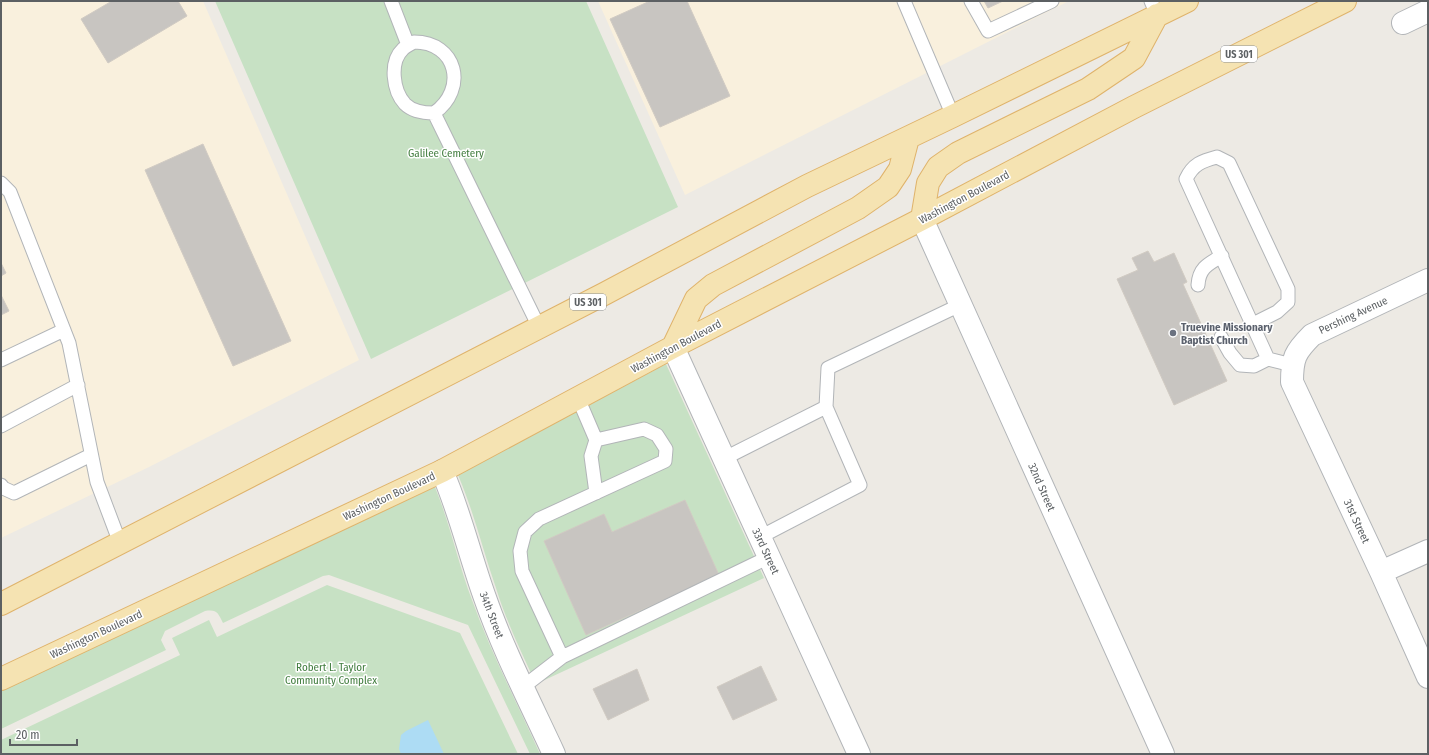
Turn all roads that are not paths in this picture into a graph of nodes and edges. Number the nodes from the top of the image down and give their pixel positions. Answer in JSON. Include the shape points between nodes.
{"nodes":[{"id":1,"x":391,"y":1,"type":"edge"},
{"id":2,"x":904,"y":1,"type":"edge"},
{"id":3,"x":971,"y":1,"type":"edge"},
{"id":4,"x":1052,"y":1,"type":"edge"},
{"id":5,"x":1187,"y":1,"type":"edge"},
{"id":6,"x":1314,"y":1,"type":"edge"},
{"id":7,"x":1345,"y":1,"type":"edge"},
{"id":8,"x":1154,"y":8,"type":"edge"},
{"id":9,"x":1428,"y":11,"type":"edge"},
{"id":10,"x":1403,"y":23,"type":"dead end"},
{"id":11,"x":1294,"y":27,"type":"junction"},
{"id":12,"x":408,"y":45,"type":"junction"},
{"id":13,"x":434,"y":113,"type":"junction"},
{"id":14,"x":953,"y":116,"type":"junction"},
{"id":15,"x":908,"y":138,"type":"junction"},
{"id":16,"x":1,"y":183,"type":"edge"},
{"id":17,"x":922,"y":219,"type":"junction"},
{"id":18,"x":1222,"y":256,"type":"junction"},
{"id":19,"x":1428,"y":280,"type":"edge"},
{"id":20,"x":1198,"y":285,"type":"dead end"},
{"id":21,"x":960,"y":305,"type":"junction"},
{"id":22,"x":1253,"y":324,"type":"junction"},
{"id":23,"x":539,"y":327,"type":"junction"},
{"id":24,"x":64,"y":330,"type":"junction"},
{"id":25,"x":1221,"y":336,"type":"dead end"},
{"id":26,"x":673,"y":347,"type":"junction"},
{"id":27,"x":1268,"y":359,"type":"junction"},
{"id":28,"x":1,"y":360,"type":"edge"},
{"id":29,"x":1292,"y":366,"type":"junction"},
{"id":30,"x":78,"y":385,"type":"junction"},
{"id":31,"x":578,"y":398,"type":"junction"},
{"id":32,"x":826,"y":407,"type":"junction"},
{"id":33,"x":1,"y":426,"type":"edge"},
{"id":34,"x":596,"y":440,"type":"junction"},
{"id":35,"x":91,"y":455,"type":"junction"},
{"id":36,"x":723,"y":459,"type":"junction"},
{"id":37,"x":442,"y":471,"type":"junction"},
{"id":38,"x":1,"y":485,"type":"edge"},
{"id":39,"x":596,"y":493,"type":"junction"},
{"id":40,"x":760,"y":537,"type":"junction"},
{"id":41,"x":120,"y":543,"type":"junction"},
{"id":42,"x":1428,"y":551,"type":"edge"},
{"id":43,"x":769,"y":557,"type":"junction"},
{"id":44,"x":1381,"y":572,"type":"junction"},
{"id":45,"x":1,"y":604,"type":"edge"},
{"id":46,"x":562,"y":656,"type":"junction"},
{"id":47,"x":1428,"y":676,"type":"edge"},
{"id":48,"x":1,"y":679,"type":"edge"},
{"id":49,"x":523,"y":687,"type":"junction"},
{"id":50,"x":554,"y":754,"type":"edge"},
{"id":51,"x":859,"y":754,"type":"edge"},
{"id":52,"x":1163,"y":754,"type":"edge"}],
"edges":[{"from":1,"to":12,"type":"lane"},
{"from":2,"to":14,"type":"lane"},
{"from":3,"to":4,"type":"lane","via":[[988,31]]},
{"from":5,"to":8,"type":"main road","number":"US 301"},
{"from":6,"to":11,"type":"main road"},
{"from":7,"to":11,"type":"main road","name":"Washington Boulevard","number":"US 301"},
{"from":8,"to":14,"type":"main road","number":"US 301"},
{"from":8,"to":17,"type":"main road","via":[[1134,58],[1088,89],[958,153],[938,167],[928,183]]},
{"from":9,"to":10,"type":"street"},
{"from":11,"to":17,"type":"main road","name":"Washington Boulevard","number":"US 301","via":[[1134,107]]},
{"from":12,"to":13,"type":"lane","via":[[398,54],[394,75],[396,86],[405,104],[418,111]]},
{"from":12,"to":13,"type":"lane","via":[[423,42],[436,47],[446,54],[453,65],[455,74],[448,101]]},
{"from":13,"to":23,"type":"lane"},
{"from":14,"to":15,"type":"main road","number":"US 301"},
{"from":15,"to":23,"type":"main road","number":"US 301","via":[[806,186]]},
{"from":15,"to":26,"type":"main road","via":[[900,169],[888,187],[858,208],[713,285],[696,299]]},
{"from":16,"to":24,"type":"lane","via":[[10,192]]},
{"from":17,"to":21,"type":"street","name":"32nd Street"},
{"from":17,"to":26,"type":"main road","name":"Washington Boulevard","number":"US 301"},
{"from":18,"to":20,"type":"lane","via":[[1205,266]]},
{"from":18,"to":22,"type":"lane"},
{"from":18,"to":22,"type":"lane","via":[[1186,179],[1190,171],[1201,162],[1217,157],[1230,163],[1288,289],[1288,302],[1277,312]]},
{"from":19,"to":29,"type":"street","name":"Pershing Avenue","via":[[1312,334],[1301,346]]},
{"from":21,"to":32,"type":"lane","via":[[828,368]]},
{"from":21,"to":52,"type":"street","name":"32nd Street"},
{"from":22,"to":27,"type":"lane"},
{"from":23,"to":41,"type":"main road","number":"US 301"},
{"from":24,"to":28,"type":"lane"},
{"from":24,"to":30,"type":"lane"},
{"from":25,"to":27,"type":"lane","via":[[1240,365],[1254,366]]},
{"from":26,"to":31,"type":"main road","name":"Washington Boulevard","number":"US 301"},
{"from":26,"to":36,"type":"street","name":"33rd Street"},
{"from":27,"to":29,"type":"lane"},
{"from":29,"to":44,"type":"street","name":"31st Street","via":[[1292,382]]},
{"from":30,"to":33,"type":"lane"},
{"from":30,"to":35,"type":"lane"},
{"from":31,"to":34,"type":"lane"},
{"from":31,"to":37,"type":"main road","name":"Washington Boulevard","number":"US 301"},
{"from":32,"to":36,"type":"lane"},
{"from":32,"to":40,"type":"lane","via":[[860,485]]},
{"from":34,"to":39,"type":"lane","via":[[591,456]]},
{"from":34,"to":39,"type":"lane","via":[[644,429],[657,435],[666,449],[665,461]]},
{"from":35,"to":38,"type":"lane","via":[[14,493]]},
{"from":35,"to":41,"type":"lane","via":[[97,482]]},
{"from":36,"to":40,"type":"street","name":"33rd Street"},
{"from":37,"to":48,"type":"main road","name":"Washington Boulevard","number":"US 301"},
{"from":37,"to":49,"type":"street","name":"34th Street","via":[[455,502],[486,601]]},
{"from":39,"to":46,"type":"lane","via":[[539,519],[525,532],[520,551],[522,571]]},
{"from":40,"to":43,"type":"street","name":"33rd Street"},
{"from":41,"to":45,"type":"main road","number":"US 301"},
{"from":42,"to":44,"type":"street"},
{"from":43,"to":46,"type":"lane"},
{"from":43,"to":51,"type":"street","name":"33rd Street"},
{"from":44,"to":47,"type":"street","name":"31st Street"},
{"from":46,"to":49,"type":"lane"},
{"from":49,"to":50,"type":"street","name":"34th Street"}]}
